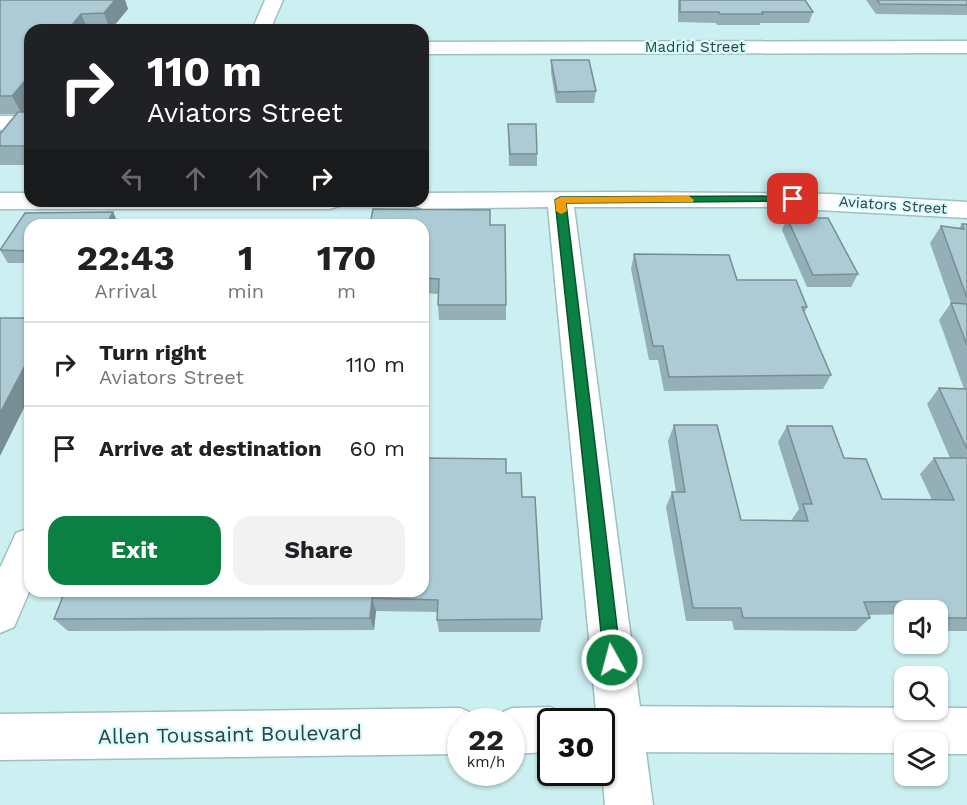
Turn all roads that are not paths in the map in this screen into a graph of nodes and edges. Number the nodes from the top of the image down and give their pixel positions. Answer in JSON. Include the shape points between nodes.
{"nodes":[{"id":1,"x":274,"y":0,"type":"edge"},
{"id":2,"x":264,"y":24,"type":"edge"},
{"id":3,"x":967,"y":47,"type":"edge"},
{"id":4,"x":429,"y":48,"type":"edge"},
{"id":5,"x":0,"y":123,"type":"edge"},
{"id":6,"x":0,"y":148,"type":"edge"},
{"id":7,"x":560,"y":200,"type":"junction"},
{"id":8,"x":0,"y":201,"type":"edge"},
{"id":9,"x":24,"y":201,"type":"edge"},
{"id":10,"x":429,"y":201,"type":"edge"},
{"id":11,"x":967,"y":210,"type":"edge"},
{"id":12,"x":24,"y":559,"type":"edge"},
{"id":13,"x":0,"y":613,"type":"edge"},
{"id":14,"x":609,"y":708,"type":"edge"},
{"id":15,"x":615,"y":729,"type":"edge"},
{"id":16,"x":447,"y":731,"type":"edge"},
{"id":17,"x":967,"y":731,"type":"edge"},
{"id":18,"x":0,"y":736,"type":"edge"},
{"id":19,"x":615,"y":746,"type":"edge"},
{"id":20,"x":629,"y":805,"type":"edge"}],
"edges":[{"from":1,"to":2,"type":"street"},
{"from":3,"to":4,"type":"street","name":"Madrid Street"},
{"from":5,"to":6,"type":"street","via":[[20,123]]},
{"from":7,"to":10,"type":"street","name":"Aviators Street"},
{"from":7,"to":11,"type":"street","name":"Aviators Street","via":[[793,199]]},
{"from":7,"to":14,"type":"street"},
{"from":8,"to":9,"type":"street"},
{"from":12,"to":13,"type":"street"},
{"from":15,"to":17,"type":"street"},
{"from":16,"to":18,"type":"street","name":"Allen Toussaint Boulevard"},
{"from":19,"to":20,"type":"street"}]}
